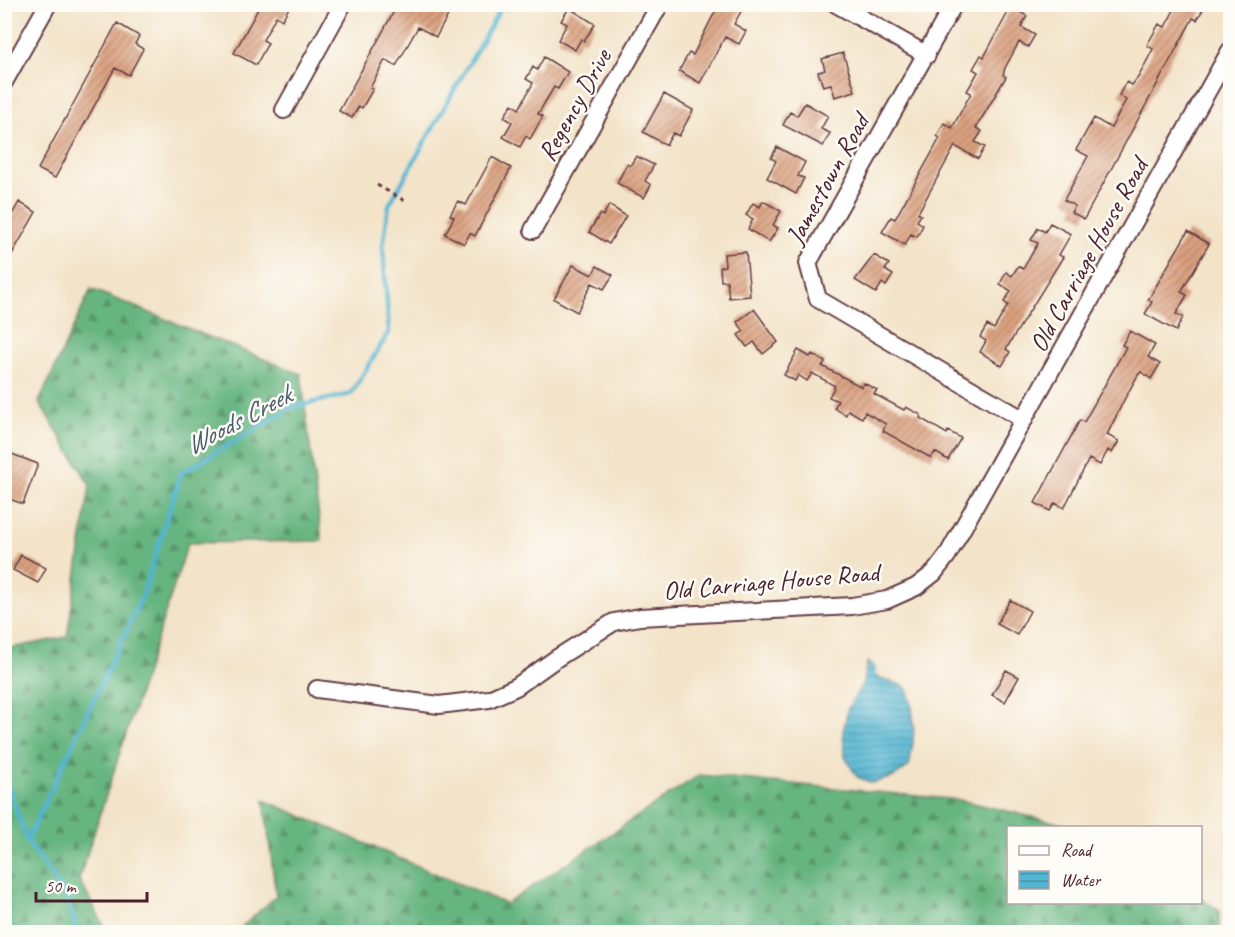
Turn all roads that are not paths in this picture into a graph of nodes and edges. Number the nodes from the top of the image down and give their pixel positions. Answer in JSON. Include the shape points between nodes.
{"nodes":[{"id":1,"x":48,"y":4,"type":"edge"},
{"id":2,"x":343,"y":4,"type":"edge"},
{"id":3,"x":660,"y":4,"type":"edge"},
{"id":4,"x":836,"y":4,"type":"edge"},
{"id":5,"x":954,"y":4,"type":"edge"},
{"id":6,"x":1230,"y":51,"type":"edge"},
{"id":7,"x":927,"y":55,"type":"junction"},
{"id":8,"x":4,"y":82,"type":"edge"},
{"id":9,"x":284,"y":110,"type":"dead end"},
{"id":10,"x":533,"y":230,"type":"dead end"},
{"id":11,"x":1024,"y":420,"type":"junction"},
{"id":12,"x":317,"y":689,"type":"dead end"}],
"edges":[{"from":1,"to":8,"type":"street"},
{"from":2,"to":9,"type":"street"},
{"from":3,"to":10,"type":"street","name":"Regency Drive"},
{"from":4,"to":7,"type":"street"},
{"from":5,"to":7,"type":"street","name":"Jamestown Road"},
{"from":6,"to":11,"type":"street","name":"Old Carriage House Road"},
{"from":7,"to":11,"type":"street","name":"Jamestown Road","via":[[808,262],[818,298]]},
{"from":11,"to":12,"type":"street","name":"Old Carriage House Road","via":[[947,556],[916,587],[887,600],[852,606],[640,616],[614,622],[516,687],[489,699],[467,703],[439,705]]}]}
